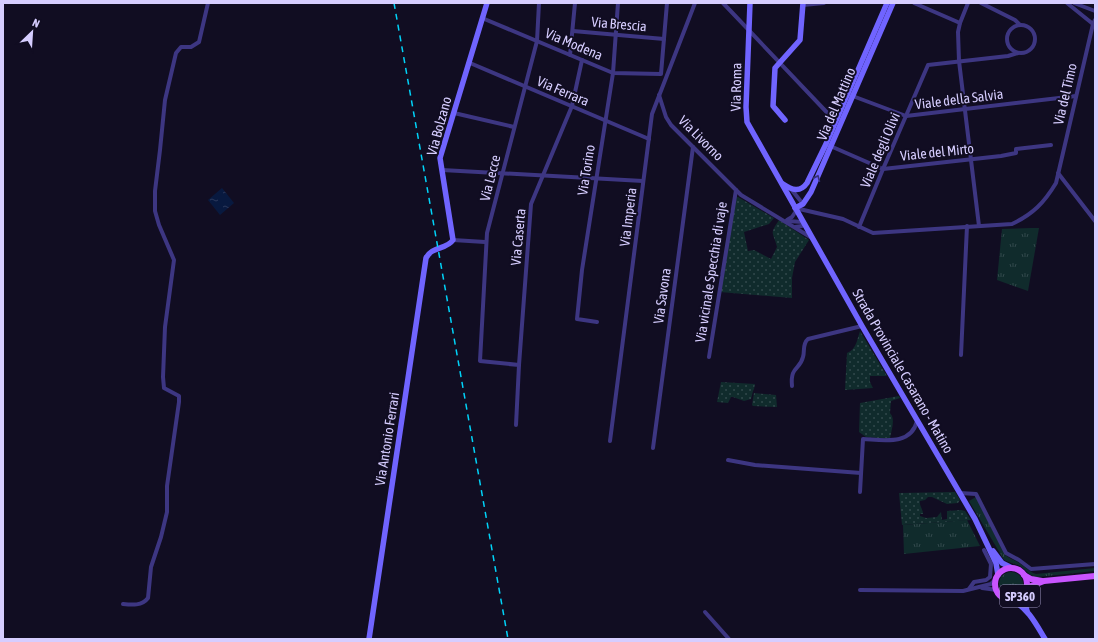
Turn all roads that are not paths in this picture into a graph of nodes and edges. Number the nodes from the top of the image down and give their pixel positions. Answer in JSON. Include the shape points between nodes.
{"nodes":[{"id":1,"x":208,"y":3,"type":"edge"},
{"id":2,"x":487,"y":3,"type":"edge"},
{"id":3,"x":539,"y":3,"type":"edge"},
{"id":4,"x":575,"y":3,"type":"edge"},
{"id":5,"x":618,"y":3,"type":"edge"},
{"id":6,"x":667,"y":3,"type":"edge"},
{"id":7,"x":695,"y":3,"type":"edge"},
{"id":8,"x":723,"y":3,"type":"edge"},
{"id":9,"x":750,"y":3,"type":"edge"},
{"id":10,"x":824,"y":3,"type":"edge"},
{"id":11,"x":887,"y":3,"type":"edge"},
{"id":12,"x":893,"y":3,"type":"edge"},
{"id":13,"x":914,"y":3,"type":"edge"},
{"id":14,"x":968,"y":3,"type":"edge"},
{"id":15,"x":981,"y":3,"type":"edge"},
{"id":16,"x":1067,"y":3,"type":"edge"},
{"id":17,"x":1074,"y":3,"type":"edge"},
{"id":18,"x":803,"y":4,"type":"edge"},
{"id":19,"x":1095,"y":11,"type":"edge"},
{"id":20,"x":482,"y":18,"type":"junction"},
{"id":21,"x":1094,"y":22,"type":"edge"},
{"id":22,"x":960,"y":23,"type":"junction"},
{"id":23,"x":1020,"y":25,"type":"junction"},
{"id":24,"x":573,"y":31,"type":"junction"},
{"id":25,"x":750,"y":32,"type":"junction"},
{"id":26,"x":616,"y":35,"type":"junction"},
{"id":27,"x":876,"y":36,"type":"junction"},
{"id":28,"x":664,"y":39,"type":"junction"},
{"id":29,"x":537,"y":41,"type":"junction"},
{"id":30,"x":1018,"y":53,"type":"junction"},
{"id":31,"x":570,"y":55,"type":"junction"},
{"id":32,"x":582,"y":60,"type":"junction"},
{"id":33,"x":958,"y":61,"type":"junction"},
{"id":34,"x":779,"y":62,"type":"junction"},
{"id":35,"x":470,"y":63,"type":"junction"},
{"id":36,"x":613,"y":73,"type":"junction"},
{"id":37,"x":525,"y":86,"type":"junction"},
{"id":38,"x":659,"y":95,"type":"junction"},
{"id":39,"x":850,"y":95,"type":"junction"},
{"id":40,"x":1076,"y":96,"type":"junction"},
{"id":41,"x":572,"y":106,"type":"junction"},
{"id":42,"x":964,"y":110,"type":"junction"},
{"id":43,"x":454,"y":113,"type":"junction"},
{"id":44,"x":906,"y":116,"type":"junction"},
{"id":45,"x":785,"y":120,"type":"dead end"},
{"id":46,"x":605,"y":121,"type":"junction"},
{"id":47,"x":838,"y":123,"type":"junction"},
{"id":48,"x":514,"y":127,"type":"junction"},
{"id":49,"x":649,"y":139,"type":"junction"},
{"id":50,"x":828,"y":145,"type":"junction"},
{"id":51,"x":1051,"y":145,"type":"dead end"},
{"id":52,"x":693,"y":147,"type":"junction"},
{"id":53,"x":970,"y":159,"type":"junction"},
{"id":54,"x":883,"y":169,"type":"junction"},
{"id":55,"x":442,"y":170,"type":"junction"},
{"id":56,"x":502,"y":173,"type":"junction"},
{"id":57,"x":1058,"y":173,"type":"junction"},
{"id":58,"x":543,"y":175,"type":"junction"},
{"id":59,"x":596,"y":179,"type":"junction"},
{"id":60,"x":643,"y":181,"type":"junction"},
{"id":61,"x":783,"y":184,"type":"junction"},
{"id":62,"x":791,"y":188,"type":"junction"},
{"id":63,"x":736,"y":190,"type":"junction"},
{"id":64,"x":803,"y":204,"type":"junction"},
{"id":65,"x":795,"y":209,"type":"junction"},
{"id":66,"x":784,"y":221,"type":"junction"},
{"id":67,"x":1095,"y":221,"type":"edge"},
{"id":68,"x":803,"y":222,"type":"junction"},
{"id":69,"x":794,"y":226,"type":"junction"},
{"id":70,"x":967,"y":226,"type":"junction"},
{"id":71,"x":979,"y":226,"type":"junction"},
{"id":72,"x":859,"y":227,"type":"junction"},
{"id":73,"x":812,"y":238,"type":"junction"},
{"id":74,"x":453,"y":240,"type":"junction"},
{"id":75,"x":485,"y":242,"type":"junction"},
{"id":76,"x":597,"y":322,"type":"dead end"},
{"id":77,"x":862,"y":326,"type":"junction"},
{"id":78,"x":961,"y":355,"type":"dead end"},
{"id":79,"x":709,"y":357,"type":"dead end"},
{"id":80,"x":519,"y":365,"type":"junction"},
{"id":81,"x":792,"y":386,"type":"dead end"},
{"id":82,"x":917,"y":421,"type":"junction"},
{"id":83,"x":516,"y":425,"type":"dead end"},
{"id":84,"x":610,"y":441,"type":"dead end"},
{"id":85,"x":653,"y":448,"type":"dead end"},
{"id":86,"x":728,"y":460,"type":"dead end"},
{"id":87,"x":861,"y":472,"type":"junction"},
{"id":88,"x":860,"y":492,"type":"dead end"},
{"id":89,"x":960,"y":493,"type":"junction"},
{"id":90,"x":987,"y":548,"type":"junction"},
{"id":91,"x":1095,"y":564,"type":"edge"},
{"id":92,"x":1012,"y":568,"type":"junction"},
{"id":93,"x":1024,"y":575,"type":"junction"},
{"id":94,"x":1095,"y":576,"type":"edge"},
{"id":95,"x":997,"y":577,"type":"junction"},
{"id":96,"x":1044,"y":581,"type":"junction"},
{"id":97,"x":972,"y":588,"type":"junction"},
{"id":98,"x":860,"y":590,"type":"dead end"},
{"id":99,"x":997,"y":590,"type":"junction"},
{"id":100,"x":1025,"y":590,"type":"junction"},
{"id":101,"x":1011,"y":599,"type":"junction"},
{"id":102,"x":123,"y":604,"type":"dead end"},
{"id":103,"x":705,"y":612,"type":"dead end"},
{"id":104,"x":1027,"y":612,"type":"junction"},
{"id":105,"x":369,"y":639,"type":"edge"},
{"id":106,"x":729,"y":639,"type":"edge"},
{"id":107,"x":1045,"y":639,"type":"edge"}],
"edges":[{"from":1,"to":102,"type":"street","via":[[199,42],[191,47],[181,47],[176,53],[165,100],[155,191],[155,211],[174,260],[165,326],[163,377],[164,388],[179,396],[179,402],[169,471],[167,512],[151,567],[148,598],[138,605]]},
{"from":2,"to":20,"type":"main road","name":"Via Bolzano"},
{"from":3,"to":29,"type":"street","name":"Via Lecce"},
{"from":4,"to":24,"type":"street"},
{"from":5,"to":26,"type":"street","name":"Via Torino"},
{"from":6,"to":28,"type":"street"},
{"from":7,"to":38,"type":"street","name":"Via Imperia"},
{"from":8,"to":25,"type":"street"},
{"from":9,"to":25,"type":"main road","name":"Via Roma"},
{"from":10,"to":18,"type":"street"},
{"from":11,"to":27,"type":"main road","name":"Via del Mattino"},
{"from":12,"to":27,"type":"main road","name":"Via del Mattino"},
{"from":13,"to":22,"type":"street"},
{"from":14,"to":22,"type":"street"},
{"from":15,"to":23,"type":"street"},
{"from":16,"to":21,"type":"street"},
{"from":17,"to":19,"type":"street"},
{"from":18,"to":34,"type":"main road","via":[[800,40]]},
{"from":20,"to":29,"type":"street","name":"Via Modena"},
{"from":20,"to":35,"type":"main road","name":"Via Bolzano"},
{"from":21,"to":40,"type":"street","name":"Via del Timo"},
{"from":22,"to":33,"type":"street"},
{"from":23,"to":30,"type":"street","via":[[1012,28],[1007,36],[1008,45]]},
{"from":23,"to":30,"type":"street","via":[[1032,32],[1034,40],[1027,51]]},
{"from":24,"to":26,"type":"street","name":"Via Brescia"},
{"from":24,"to":31,"type":"street"},
{"from":25,"to":34,"type":"street"},
{"from":25,"to":61,"type":"main road","name":"Via Roma","via":[[747,122]]},
{"from":26,"to":28,"type":"street","name":"Via Brescia"},
{"from":26,"to":36,"type":"street","name":"Via Torino"},
{"from":27,"to":39,"type":"main road","name":"Via del Mattino"},
{"from":28,"to":36,"type":"street","name":"Via Modena","via":[[661,74]]},
{"from":29,"to":31,"type":"street","name":"Via Modena"},
{"from":29,"to":37,"type":"street","name":"Via Lecce"},
{"from":30,"to":33,"type":"street"},
{"from":31,"to":32,"type":"street","name":"Via Modena"},
{"from":32,"to":36,"type":"street","name":"Via Modena"},
{"from":32,"to":41,"type":"street","name":"Via Caserta"},
{"from":33,"to":42,"type":"street"},
{"from":33,"to":44,"type":"street","name":"Viale degli Olivi","via":[[928,65]]},
{"from":34,"to":45,"type":"main road","via":[[775,68],[773,106]]},
{"from":34,"to":47,"type":"street"},
{"from":35,"to":37,"type":"street","name":"Via Ferrara"},
{"from":35,"to":43,"type":"main road","name":"Via Bolzano"},
{"from":36,"to":46,"type":"street","name":"Via Torino"},
{"from":37,"to":41,"type":"street","name":"Via Ferrara"},
{"from":37,"to":48,"type":"street","name":"Via Lecce"},
{"from":38,"to":49,"type":"street","name":"Via Imperia","via":[[652,114]]},
{"from":38,"to":52,"type":"street","name":"Via Livorno","via":[[671,125]]},
{"from":39,"to":44,"type":"street","name":"Viale della Salvia"},
{"from":39,"to":47,"type":"main road","name":"Via del Mattino"},
{"from":40,"to":42,"type":"street","name":"Viale della Salvia"},
{"from":40,"to":57,"type":"street","name":"Via del Timo"},
{"from":41,"to":46,"type":"street","name":"Via Ferrara"},
{"from":41,"to":58,"type":"street","name":"Via Caserta"},
{"from":42,"to":44,"type":"street","name":"Viale della Salvia"},
{"from":42,"to":53,"type":"street"},
{"from":43,"to":48,"type":"street"},
{"from":43,"to":55,"type":"main road","name":"Via Bolzano","via":[[440,158]]},
{"from":44,"to":54,"type":"street","name":"Viale degli Olivi"},
{"from":46,"to":49,"type":"street","name":"Via Ferrara"},
{"from":46,"to":59,"type":"street","name":"Via Torino"},
{"from":47,"to":50,"type":"main road","name":"Via del Mattino"},
{"from":48,"to":56,"type":"street","name":"Via Lecce"},
{"from":49,"to":60,"type":"street","name":"Via Imperia"},
{"from":50,"to":54,"type":"street","name":"Viale del Mirto"},
{"from":50,"to":62,"type":"main road","name":"Via del Mattino","via":[[806,186],[798,190]]},
{"from":64,"to":50,"type":"main road","name":"Via del Mattino","one_way":true,"via":[[811,192]]},
{"from":51,"to":53,"type":"street","name":"Viale del Mirto","via":[[1016,149],[1016,153]]},
{"from":52,"to":63,"type":"street","name":"Via Livorno"},
{"from":52,"to":85,"type":"street","name":"Via Savona"},
{"from":53,"to":54,"type":"street","name":"Viale del Mirto"},
{"from":53,"to":71,"type":"street"},
{"from":54,"to":72,"type":"street","name":"Viale degli Olivi"},
{"from":55,"to":56,"type":"street"},
{"from":55,"to":74,"type":"main road","name":"Via Bolzano"},
{"from":56,"to":58,"type":"street"},
{"from":56,"to":75,"type":"street","name":"Via Lecce"},
{"from":57,"to":67,"type":"street"},
{"from":57,"to":71,"type":"street","name":"Via del Timo","via":[[1056,183],[1042,204],[1023,219],[1012,224]]},
{"from":58,"to":59,"type":"street"},
{"from":58,"to":80,"type":"street","name":"Via Caserta","via":[[531,204]]},
{"from":59,"to":60,"type":"street"},
{"from":59,"to":76,"type":"street","name":"Via Torino","via":[[577,319]]},
{"from":60,"to":84,"type":"street","name":"Via Imperia"},
{"from":61,"to":62,"type":"main road"},
{"from":61,"to":65,"type":"main road","name":"Via Roma"},
{"from":62,"to":64,"type":"street"},
{"from":63,"to":66,"type":"street","name":"Via Livorno"},
{"from":63,"to":79,"type":"street","name":"Via vicinale Specchia di vaje"},
{"from":64,"to":65,"type":"main road"},
{"from":65,"to":66,"type":"street","via":[[792,217]]},
{"from":65,"to":68,"type":"main road","name":"Strada Provinciale Casarano - Matino","number":"SP360"},
{"from":65,"to":72,"type":"street","via":[[843,219]]},
{"from":66,"to":68,"type":"street"},
{"from":66,"to":69,"type":"street","name":"Via Livorno"},
{"from":68,"to":69,"type":"street","via":[[802,226]]},
{"from":68,"to":73,"type":"main road","name":"Strada Provinciale Casarano - Matino","number":"SP360"},
{"from":69,"to":73,"type":"street","name":"Via Livorno"},
{"from":70,"to":71,"type":"street"},
{"from":70,"to":72,"type":"street","via":[[873,233]]},
{"from":70,"to":78,"type":"street"},
{"from":73,"to":77,"type":"main road","name":"Strada Provinciale Casarano - Matino","number":"SP360"},
{"from":74,"to":75,"type":"street"},
{"from":74,"to":105,"type":"main road","name":"Via Antonio Ferrari","via":[[446,246],[430,251],[426,258]]},
{"from":75,"to":80,"type":"street","name":"Via Lecce","via":[[480,360]]},
{"from":77,"to":81,"type":"street","via":[[808,339],[805,342],[803,358],[793,372]]},
{"from":77,"to":82,"type":"main road","name":"Strada Provinciale Casarano - Matino","number":"SP360"},
{"from":80,"to":83,"type":"street","name":"Via Caserta"},
{"from":82,"to":87,"type":"street","via":[[915,428],[899,440],[863,439]]},
{"from":82,"to":89,"type":"main road","name":"Strada Provinciale Casarano - Matino","number":"SP360"},
{"from":86,"to":87,"type":"street","via":[[755,465]]},
{"from":87,"to":88,"type":"street"},
{"from":89,"to":90,"type":"main road","name":"Strada Provinciale Casarano - Matino","number":"SP360"},
{"from":89,"to":91,"type":"street","via":[[976,494],[1006,553],[1031,569]]},
{"from":90,"to":92,"type":"main road","name":"Strada Provinciale Casarano - Matino","number":"SP360","via":[[1002,563]]},
{"from":90,"to":95,"type":"main road","name":"Strada Provinciale Casarano - Matino","number":"SP360","via":[[996,563]]},
{"from":90,"to":97,"type":"street","via":[[991,564],[990,577],[974,582]]},
{"from":92,"to":93,"type":"main road","name":"Strada Provinciale Casarano - Matino","number":"SP360"},
{"from":92,"to":95,"type":"main road","number":"SP360","via":[[1006,569]]},
{"from":93,"to":96,"type":"main road","name":"Strada Provinciale Casarano - Matino"},
{"from":93,"to":100,"type":"main road","number":"SP360"},
{"from":94,"to":96,"type":"main road"},
{"from":95,"to":97,"type":"street","via":[[991,584]]},
{"from":95,"to":99,"type":"main road","name":"Strada Provinciale Casarano - Matino","number":"SP360"},
{"from":96,"to":100,"type":"main road"},
{"from":97,"to":98,"type":"street","via":[[963,591]]},
{"from":97,"to":99,"type":"street"},
{"from":99,"to":101,"type":"main road","number":"SP360","via":[[1003,597]]},
{"from":100,"to":101,"type":"main road","number":"SP360","via":[[1019,597]]},
{"from":100,"to":104,"type":"main road"},
{"from":101,"to":104,"type":"main road"},
{"from":103,"to":106,"type":"street"},
{"from":104,"to":107,"type":"main road"}]}
